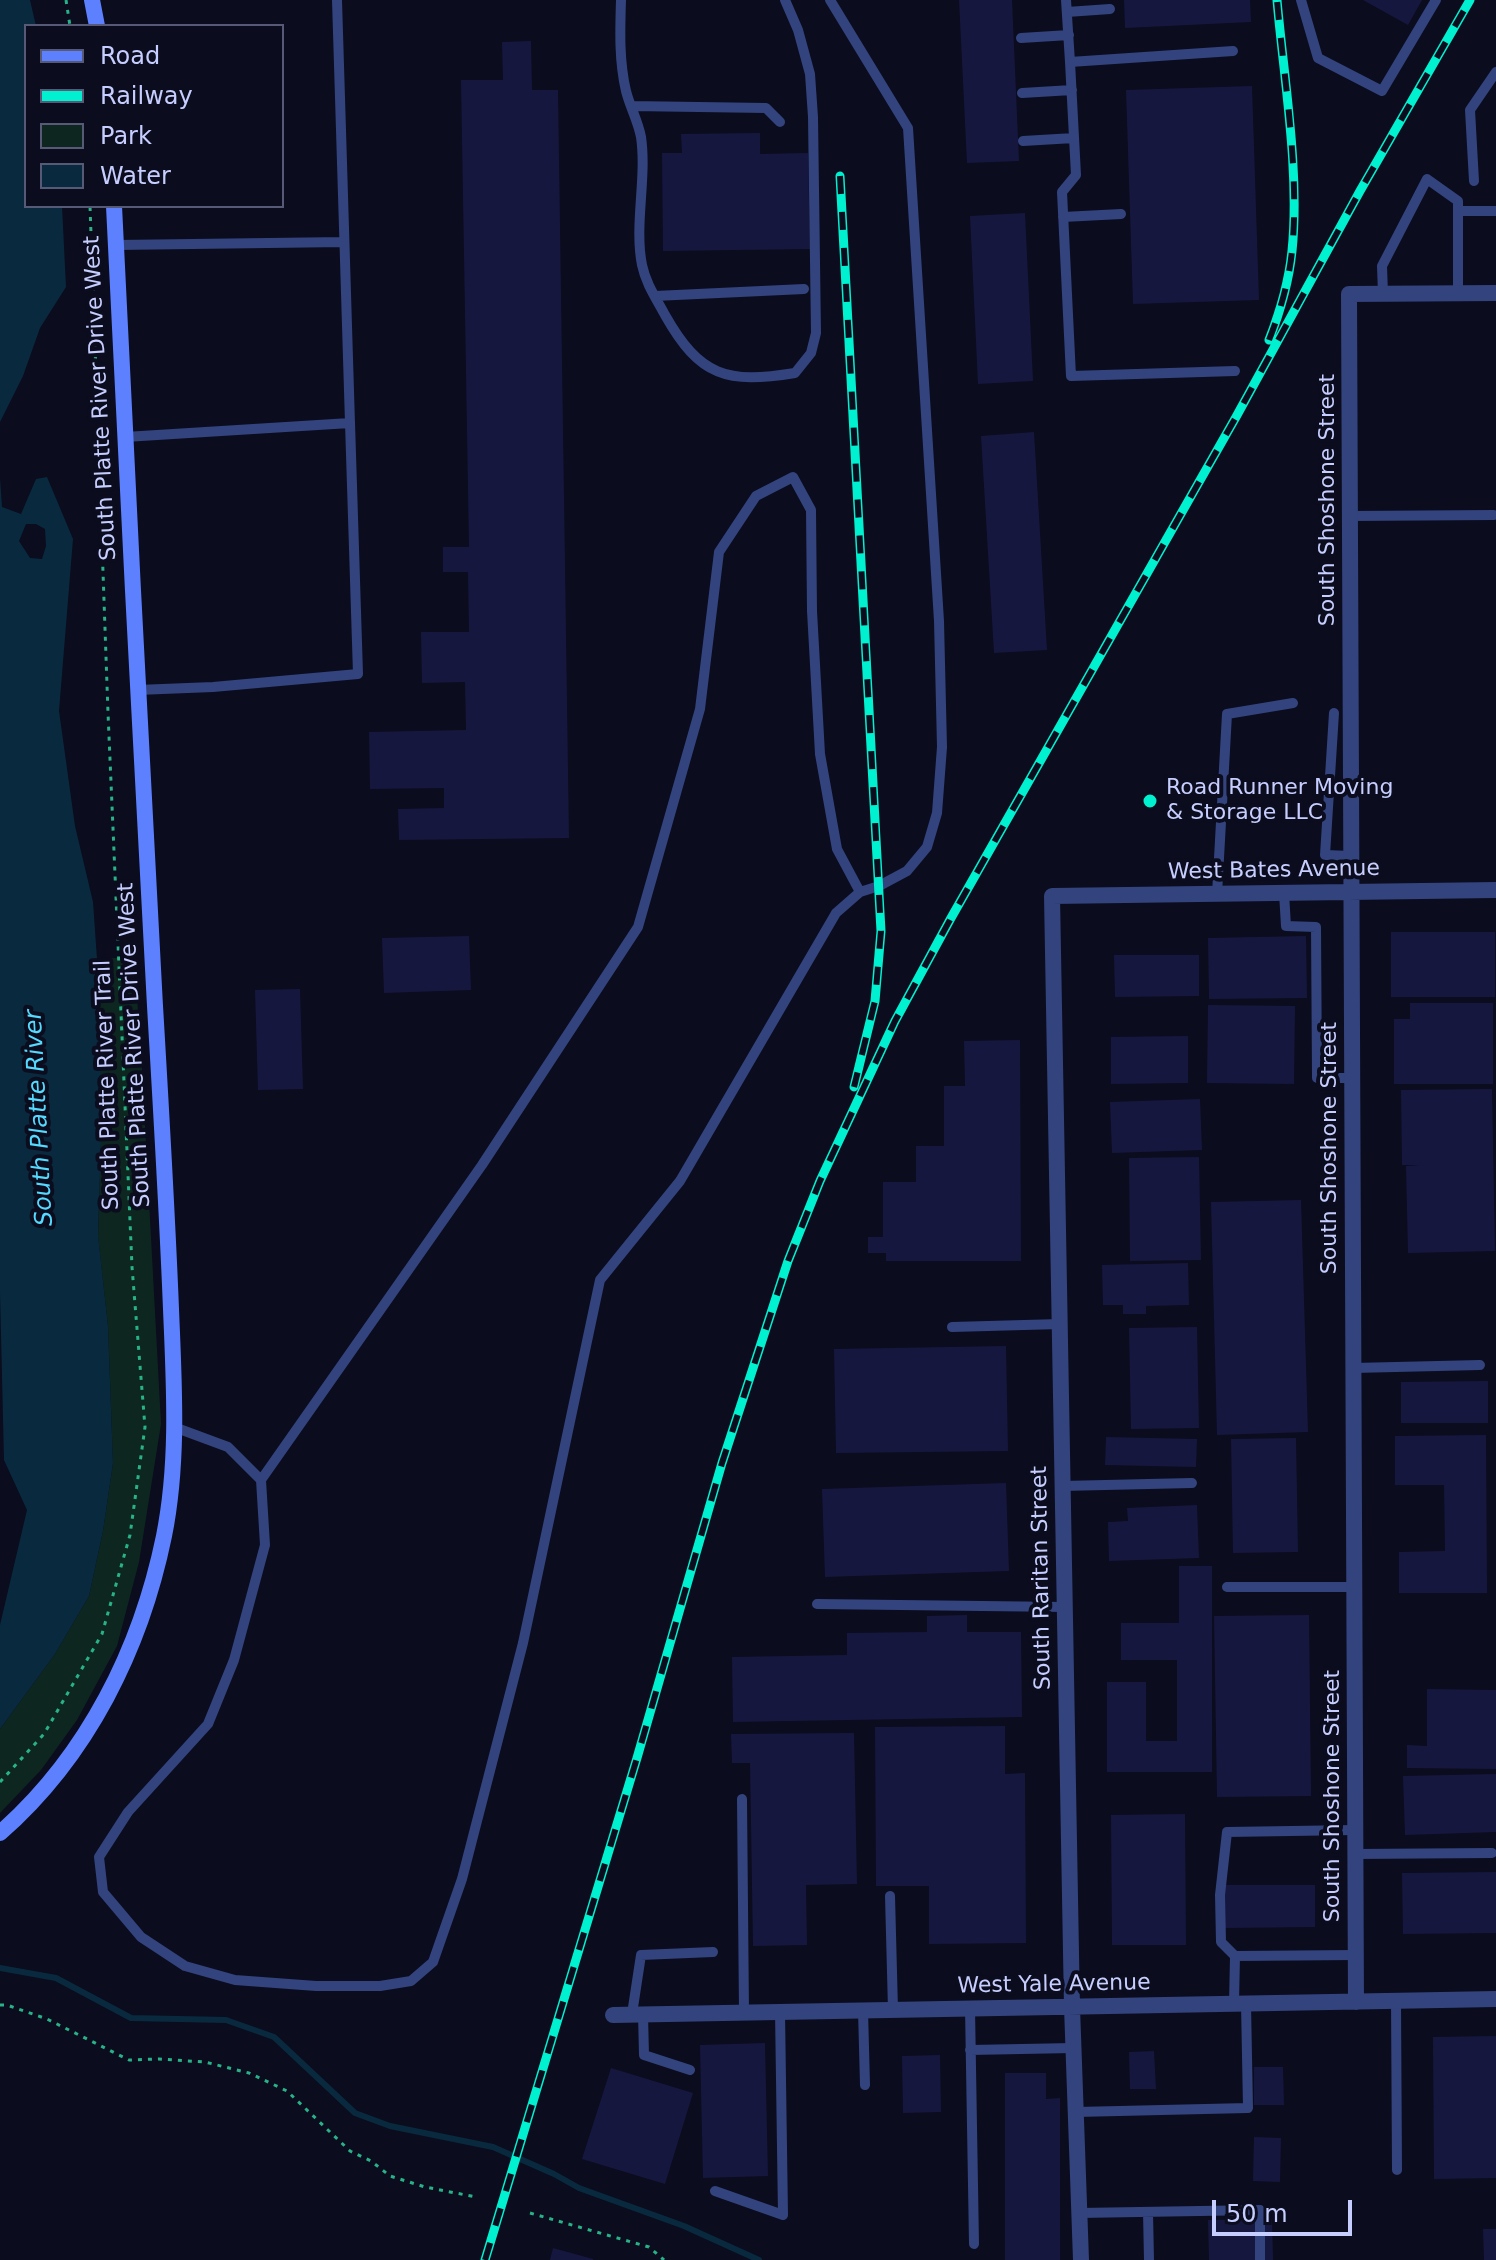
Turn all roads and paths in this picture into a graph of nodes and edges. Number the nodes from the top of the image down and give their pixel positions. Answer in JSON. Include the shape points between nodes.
{"nodes":[{"id":1,"x":66,"y":0,"type":"edge"},
{"id":2,"x":92,"y":0,"type":"edge"},
{"id":3,"x":337,"y":0,"type":"edge"},
{"id":4,"x":621,"y":0,"type":"edge"},
{"id":5,"x":785,"y":0,"type":"edge"},
{"id":6,"x":830,"y":0,"type":"edge"},
{"id":7,"x":1066,"y":0,"type":"edge"},
{"id":8,"x":1301,"y":0,"type":"edge"},
{"id":9,"x":1436,"y":0,"type":"edge"},
{"id":10,"x":1110,"y":9,"type":"dead end"},
{"id":11,"x":1067,"y":12,"type":"junction"},
{"id":12,"x":70,"y":24,"type":"edge"},
{"id":13,"x":97,"y":24,"type":"edge"},
{"id":14,"x":1069,"y":35,"type":"junction"},
{"id":15,"x":1021,"y":38,"type":"dead end"},
{"id":16,"x":1233,"y":51,"type":"dead end"},
{"id":17,"x":1070,"y":62,"type":"junction"},
{"id":18,"x":1496,"y":72,"type":"edge"},
{"id":19,"x":1072,"y":90,"type":"junction"},
{"id":20,"x":1022,"y":93,"type":"dead end"},
{"id":21,"x":631,"y":106,"type":"junction"},
{"id":22,"x":780,"y":122,"type":"dead end"},
{"id":23,"x":1074,"y":138,"type":"junction"},
{"id":24,"x":1023,"y":141,"type":"dead end"},
{"id":25,"x":1474,"y":181,"type":"dead end"},
{"id":26,"x":90,"y":208,"type":"edge"},
{"id":27,"x":114,"y":208,"type":"edge"},
{"id":28,"x":1458,"y":211,"type":"junction"},
{"id":29,"x":1496,"y":211,"type":"edge"},
{"id":30,"x":1121,"y":214,"type":"dead end"},
{"id":31,"x":1063,"y":217,"type":"junction"},
{"id":32,"x":344,"y":242,"type":"junction"},
{"id":33,"x":116,"y":245,"type":"junction"},
{"id":34,"x":804,"y":289,"type":"dead end"},
{"id":35,"x":1458,"y":293,"type":"junction"},
{"id":36,"x":1496,"y":293,"type":"edge"},
{"id":37,"x":1383,"y":294,"type":"junction"},
{"id":38,"x":655,"y":296,"type":"junction"},
{"id":39,"x":1235,"y":371,"type":"dead end"},
{"id":40,"x":350,"y":423,"type":"junction"},
{"id":41,"x":125,"y":437,"type":"junction"},
{"id":42,"x":1494,"y":515,"type":"edge"},
{"id":43,"x":1350,"y":516,"type":"junction"},
{"id":44,"x":137,"y":690,"type":"junction"},
{"id":45,"x":1293,"y":703,"type":"dead end"},
{"id":46,"x":1334,"y":713,"type":"dead end"},
{"id":47,"x":1351,"y":856,"type":"junction"},
{"id":48,"x":1496,"y":890,"type":"edge"},
{"id":49,"x":860,"y":892,"type":"junction"},
{"id":50,"x":1351,"y":892,"type":"junction"},
{"id":51,"x":1284,"y":893,"type":"junction"},
{"id":52,"x":1217,"y":894,"type":"junction"},
{"id":53,"x":1052,"y":896,"type":"joint"},
{"id":54,"x":1352,"y":1078,"type":"junction"},
{"id":55,"x":1060,"y":1324,"type":"junction"},
{"id":56,"x":952,"y":1327,"type":"dead end"},
{"id":57,"x":1480,"y":1365,"type":"dead end"},
{"id":58,"x":1353,"y":1368,"type":"junction"},
{"id":59,"x":174,"y":1427,"type":"junction"},
{"id":60,"x":261,"y":1480,"type":"junction"},
{"id":61,"x":1192,"y":1483,"type":"dead end"},
{"id":62,"x":1062,"y":1486,"type":"junction"},
{"id":63,"x":1227,"y":1587,"type":"dead end"},
{"id":64,"x":1354,"y":1587,"type":"junction"},
{"id":65,"x":817,"y":1604,"type":"dead end"},
{"id":66,"x":1065,"y":1607,"type":"junction"},
{"id":67,"x":0,"y":1782,"type":"edge"},
{"id":68,"x":742,"y":1799,"type":"dead end"},
{"id":69,"x":1355,"y":1830,"type":"junction"},
{"id":70,"x":0,"y":1833,"type":"edge"},
{"id":71,"x":1492,"y":1853,"type":"dead end"},
{"id":72,"x":1355,"y":1854,"type":"junction"},
{"id":73,"x":890,"y":1896,"type":"dead end"},
{"id":74,"x":713,"y":1952,"type":"dead end"},
{"id":75,"x":1356,"y":1955,"type":"junction"},
{"id":76,"x":1235,"y":1956,"type":"junction"},
{"id":77,"x":1496,"y":1999,"type":"edge"},
{"id":78,"x":1396,"y":2001,"type":"junction"},
{"id":79,"x":1356,"y":2002,"type":"junction"},
{"id":80,"x":1240,"y":2004,"type":"junction"},
{"id":81,"x":0,"y":2005,"type":"edge"},
{"id":82,"x":1072,"y":2007,"type":"junction"},
{"id":83,"x":970,"y":2008,"type":"junction"},
{"id":84,"x":863,"y":2010,"type":"junction"},
{"id":85,"x":893,"y":2010,"type":"junction"},
{"id":86,"x":744,"y":2012,"type":"junction"},
{"id":87,"x":780,"y":2012,"type":"junction"},
{"id":88,"x":637,"y":2014,"type":"junction"},
{"id":89,"x":613,"y":2015,"type":"dead end"},
{"id":90,"x":1073,"y":2048,"type":"junction"},
{"id":91,"x":970,"y":2050,"type":"junction"},
{"id":92,"x":690,"y":2070,"type":"dead end"},
{"id":93,"x":865,"y":2085,"type":"dead end"},
{"id":94,"x":1076,"y":2112,"type":"junction"},
{"id":95,"x":1397,"y":2170,"type":"dead end"},
{"id":96,"x":715,"y":2191,"type":"dead end"},
{"id":97,"x":476,"y":2197,"type":"dead end"},
{"id":98,"x":1148,"y":2212,"type":"junction"},
{"id":99,"x":530,"y":2213,"type":"dead end"},
{"id":100,"x":1079,"y":2213,"type":"junction"},
{"id":101,"x":974,"y":2244,"type":"dead end"},
{"id":102,"x":664,"y":2260,"type":"edge"},
{"id":103,"x":1081,"y":2260,"type":"edge"},
{"id":104,"x":1149,"y":2260,"type":"edge"},
{"id":105,"x":1260,"y":2260,"type":"edge"}],
"edges":[{"from":1,"to":12,"type":"path"},
{"from":2,"to":13,"type":"street"},
{"from":3,"to":32,"type":"lane"},
{"from":4,"to":21,"type":"lane","via":[[620,53]]},
{"from":5,"to":38,"type":"lane","via":[[810,74],[816,333],[811,353],[795,373],[726,377],[700,363]]},
{"from":6,"to":49,"type":"lane","via":[[908,128],[939,621],[942,747],[937,813],[927,847],[907,871]]},
{"from":7,"to":11,"type":"lane"},
{"from":8,"to":9,"type":"lane","via":[[1318,58],[1382,91]]},
{"from":10,"to":11,"type":"lane"},
{"from":11,"to":14,"type":"lane"},
{"from":14,"to":15,"type":"lane"},
{"from":14,"to":17,"type":"lane"},
{"from":16,"to":17,"type":"lane"},
{"from":17,"to":19,"type":"lane"},
{"from":18,"to":25,"type":"lane","via":[[1470,110]]},
{"from":19,"to":20,"type":"lane"},
{"from":19,"to":23,"type":"lane"},
{"from":21,"to":22,"type":"lane","via":[[766,108]]},
{"from":21,"to":38,"type":"lane","via":[[641,140],[642,263]]},
{"from":23,"to":24,"type":"lane"},
{"from":23,"to":31,"type":"lane","via":[[1076,175],[1062,192]]},
{"from":26,"to":67,"type":"path","name":"South Platte River Trail","via":[[132,1267],[145,1427],[130,1535],[102,1634],[44,1734]]},
{"from":27,"to":33,"type":"street","name":"South Platte River Drive West"},
{"from":28,"to":29,"type":"lane"},
{"from":28,"to":35,"type":"lane"},
{"from":28,"to":37,"type":"lane","via":[[1458,201],[1427,179],[1382,266]]},
{"from":30,"to":31,"type":"lane"},
{"from":31,"to":39,"type":"lane","via":[[1071,376]]},
{"from":32,"to":33,"type":"lane"},
{"from":32,"to":40,"type":"lane"},
{"from":33,"to":41,"type":"street","name":"South Platte River Drive West"},
{"from":34,"to":38,"type":"lane"},
{"from":35,"to":36,"type":"street"},
{"from":35,"to":37,"type":"street"},
{"from":37,"to":43,"type":"street","name":"South Shoshone Street","via":[[1349,294]]},
{"from":40,"to":41,"type":"lane"},
{"from":40,"to":44,"type":"lane","via":[[358,674]]},
{"from":41,"to":44,"type":"street","name":"South Platte River Drive West"},
{"from":42,"to":43,"type":"lane"},
{"from":43,"to":47,"type":"street","name":"South Shoshone Street"},
{"from":44,"to":59,"type":"street","name":"South Platte River Drive West","via":[[167,1201]]},
{"from":45,"to":52,"type":"lane","via":[[1227,714]]},
{"from":46,"to":47,"type":"lane","via":[[1325,855]]},
{"from":47,"to":50,"type":"street","name":"South Shoshone Street"},
{"from":48,"to":50,"type":"street","name":"West Bates Avenue"},
{"from":49,"to":60,"type":"lane","via":[[837,849],[820,754],[811,510],[793,477],[756,496],[719,552],[700,709],[638,927],[482,1165]]},
{"from":49,"to":60,"type":"lane","via":[[836,913],[680,1181],[600,1280],[523,1643],[462,1879],[433,1962],[411,1981],[316,1986],[235,1980],[185,1966],[141,1937],[103,1892],[99,1857],[128,1812],[208,1724],[234,1660],[265,1545]]},
{"from":50,"to":51,"type":"street","name":"West Bates Avenue"},
{"from":50,"to":54,"type":"street","name":"South Shoshone Street"},
{"from":51,"to":52,"type":"street","name":"West Bates Avenue"},
{"from":51,"to":54,"type":"lane","via":[[1286,926],[1316,927],[1317,1078]]},
{"from":52,"to":53,"type":"street","name":"West Bates Avenue"},
{"from":53,"to":55,"type":"street","name":"South Raritan Street"},
{"from":54,"to":58,"type":"street","name":"South Shoshone Street"},
{"from":55,"to":56,"type":"lane"},
{"from":55,"to":62,"type":"street","name":"South Raritan Street"},
{"from":57,"to":58,"type":"lane"},
{"from":58,"to":64,"type":"street","name":"South Shoshone Street"},
{"from":59,"to":60,"type":"lane","via":[[228,1447]]},
{"from":59,"to":70,"type":"street","name":"South Platte River Drive West","via":[[165,1531],[135,1639],[79,1744],[44,1790]]},
{"from":61,"to":62,"type":"lane"},
{"from":62,"to":66,"type":"street","name":"South Raritan Street"},
{"from":63,"to":64,"type":"lane"},
{"from":64,"to":69,"type":"street","name":"South Shoshone Street"},
{"from":65,"to":66,"type":"lane"},
{"from":66,"to":82,"type":"street","name":"South Raritan Street"},
{"from":68,"to":86,"type":"lane"},
{"from":69,"to":72,"type":"street","name":"South Shoshone Street"},
{"from":69,"to":76,"type":"lane","via":[[1227,1832],[1221,1942]]},
{"from":71,"to":72,"type":"lane"},
{"from":72,"to":75,"type":"street","name":"South Shoshone Street"},
{"from":73,"to":85,"type":"lane"},
{"from":74,"to":88,"type":"lane","via":[[641,1955]]},
{"from":75,"to":76,"type":"lane"},
{"from":75,"to":79,"type":"street","name":"South Shoshone Street"},
{"from":76,"to":80,"type":"lane"},
{"from":77,"to":78,"type":"street","name":"West Yale Avenue"},
{"from":78,"to":79,"type":"street","name":"West Yale Avenue"},
{"from":78,"to":95,"type":"lane"},
{"from":79,"to":80,"type":"street","name":"West Yale Avenue"},
{"from":80,"to":82,"type":"street","name":"West Yale Avenue"},
{"from":80,"to":94,"type":"lane","via":[[1248,2108]]},
{"from":81,"to":97,"type":"path","via":[[47,2019],[129,2060],[205,2062],[249,2073],[287,2091],[350,2151],[390,2176]]},
{"from":82,"to":83,"type":"street","name":"West Yale Avenue"},
{"from":82,"to":90,"type":"street","name":"South Raritan Street"},
{"from":83,"to":85,"type":"street","name":"West Yale Avenue"},
{"from":83,"to":91,"type":"lane"},
{"from":84,"to":85,"type":"street","name":"West Yale Avenue"},
{"from":84,"to":87,"type":"street","name":"West Yale Avenue"},
{"from":84,"to":93,"type":"lane"},
{"from":86,"to":87,"type":"street","name":"West Yale Avenue"},
{"from":86,"to":88,"type":"street","name":"West Yale Avenue"},
{"from":87,"to":96,"type":"lane","via":[[783,2215]]},
{"from":88,"to":89,"type":"street","name":"West Yale Avenue"},
{"from":88,"to":92,"type":"lane","via":[[644,2055]]},
{"from":90,"to":91,"type":"lane"},
{"from":90,"to":94,"type":"street","name":"South Raritan Street"},
{"from":91,"to":101,"type":"lane"},
{"from":94,"to":100,"type":"street","name":"South Raritan Street"},
{"from":98,"to":100,"type":"lane"},
{"from":98,"to":104,"type":"lane"},
{"from":98,"to":105,"type":"lane","via":[[1260,2210]]},
{"from":99,"to":102,"type":"path","via":[[649,2247]]},
{"from":100,"to":103,"type":"street","name":"South Raritan Street"}]}
